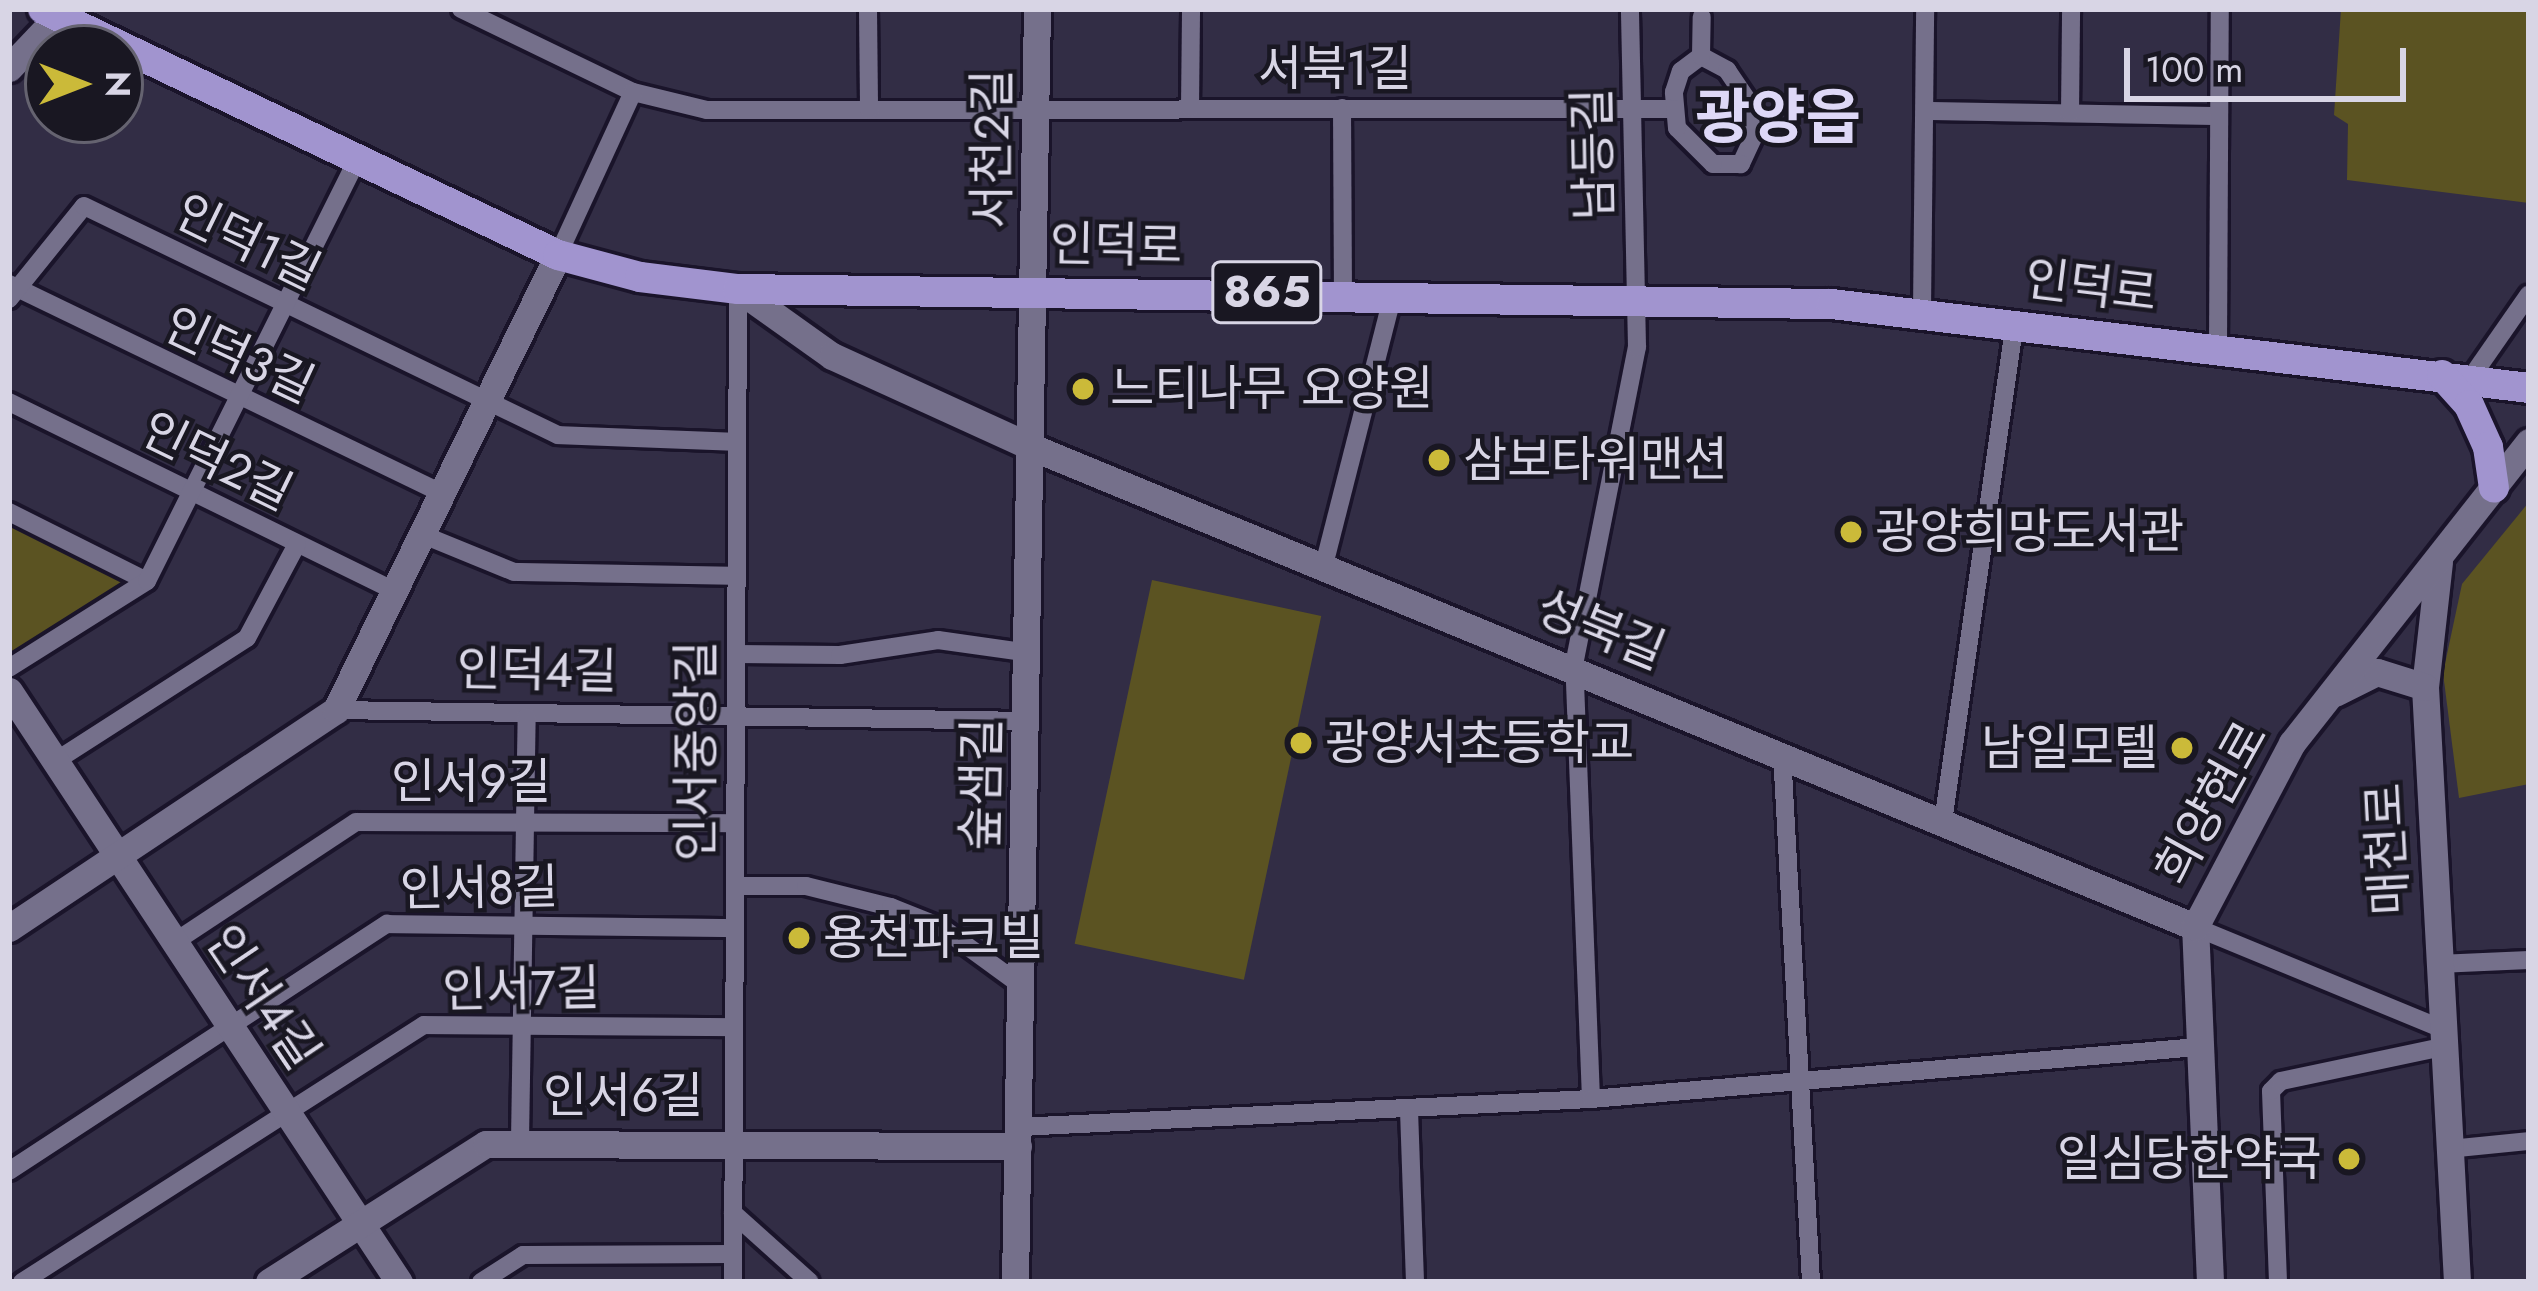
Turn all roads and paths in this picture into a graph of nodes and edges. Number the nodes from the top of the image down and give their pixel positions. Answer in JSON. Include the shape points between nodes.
{"nodes":[{"id":1,"x":461,"y":9,"type":"edge"},
{"id":2,"x":868,"y":9,"type":"edge"},
{"id":3,"x":1036,"y":9,"type":"edge"},
{"id":4,"x":1191,"y":9,"type":"edge"},
{"id":5,"x":1630,"y":9,"type":"edge"},
{"id":6,"x":1925,"y":9,"type":"edge"},
{"id":7,"x":2071,"y":9,"type":"edge"},
{"id":8,"x":2220,"y":9,"type":"edge"},
{"id":9,"x":55,"y":11,"type":"edge"},
{"id":10,"x":1702,"y":16,"type":"dead end"},
{"id":11,"x":1701,"y":56,"type":"junction"},
{"id":12,"x":9,"y":68,"type":"edge"},
{"id":13,"x":633,"y":92,"type":"junction"},
{"id":14,"x":1190,"y":108,"type":"junction"},
{"id":15,"x":1342,"y":109,"type":"junction"},
{"id":16,"x":1632,"y":109,"type":"junction"},
{"id":17,"x":1671,"y":109,"type":"junction"},
{"id":18,"x":869,"y":110,"type":"junction"},
{"id":19,"x":1037,"y":110,"type":"junction"},
{"id":20,"x":1926,"y":111,"type":"junction"},
{"id":21,"x":2070,"y":113,"type":"junction"},
{"id":22,"x":2219,"y":116,"type":"junction"},
{"id":23,"x":357,"y":159,"type":"junction"},
{"id":24,"x":558,"y":255,"type":"junction"},
{"id":25,"x":1038,"y":288,"type":"junction"},
{"id":26,"x":738,"y":290,"type":"junction"},
{"id":27,"x":12,"y":291,"type":"edge"},
{"id":28,"x":1343,"y":293,"type":"junction"},
{"id":29,"x":1393,"y":294,"type":"junction"},
{"id":30,"x":2529,"y":294,"type":"edge"},
{"id":31,"x":1634,"y":298,"type":"junction"},
{"id":32,"x":286,"y":304,"type":"junction"},
{"id":33,"x":1922,"y":310,"type":"junction"},
{"id":34,"x":2014,"y":321,"type":"junction"},
{"id":35,"x":2218,"y":347,"type":"junction"},
{"id":36,"x":2456,"y":377,"type":"junction"},
{"id":37,"x":2529,"y":388,"type":"edge"},
{"id":38,"x":241,"y":399,"type":"junction"},
{"id":39,"x":486,"y":401,"type":"junction"},
{"id":40,"x":9,"y":402,"type":"edge"},
{"id":41,"x":737,"y":442,"type":"junction"},
{"id":42,"x":2529,"y":442,"type":"edge"},
{"id":43,"x":1034,"y":448,"type":"junction"},
{"id":44,"x":2494,"y":488,"type":"junction"},
{"id":45,"x":439,"y":492,"type":"junction"},
{"id":46,"x":194,"y":494,"type":"junction"},
{"id":47,"x":9,"y":512,"type":"edge"},
{"id":48,"x":421,"y":534,"type":"junction"},
{"id":49,"x":297,"y":544,"type":"junction"},
{"id":50,"x":2439,"y":558,"type":"junction"},
{"id":51,"x":1324,"y":565,"type":"junction"},
{"id":52,"x":736,"y":576,"type":"junction"},
{"id":53,"x":147,"y":580,"type":"junction"},
{"id":54,"x":391,"y":589,"type":"junction"},
{"id":55,"x":1029,"y":653,"type":"junction"},
{"id":56,"x":736,"y":654,"type":"junction"},
{"id":57,"x":1574,"y":665,"type":"junction"},
{"id":58,"x":9,"y":668,"type":"edge"},
{"id":59,"x":2425,"y":687,"type":"junction"},
{"id":60,"x":9,"y":691,"type":"edge"},
{"id":61,"x":2327,"y":698,"type":"junction"},
{"id":62,"x":336,"y":710,"type":"junction"},
{"id":63,"x":527,"y":717,"type":"junction"},
{"id":64,"x":736,"y":718,"type":"junction"},
{"id":65,"x":1028,"y":721,"type":"junction"},
{"id":66,"x":1783,"y":753,"type":"junction"},
{"id":67,"x":54,"y":762,"type":"junction"},
{"id":68,"x":525,"y":820,"type":"junction"},
{"id":69,"x":1943,"y":822,"type":"junction"},
{"id":70,"x":735,"y":823,"type":"junction"},
{"id":71,"x":116,"y":856,"type":"junction"},
{"id":72,"x":735,"y":886,"type":"junction"},
{"id":73,"x":524,"y":924,"type":"junction"},
{"id":74,"x":2195,"y":927,"type":"junction"},
{"id":75,"x":9,"y":928,"type":"edge"},
{"id":76,"x":734,"y":928,"type":"junction"},
{"id":77,"x":173,"y":944,"type":"junction"},
{"id":78,"x":2529,"y":960,"type":"edge"},
{"id":79,"x":2438,"y":964,"type":"junction"},
{"id":80,"x":1022,"y":986,"type":"junction"},
{"id":81,"x":522,"y":1027,"type":"junction"},
{"id":82,"x":734,"y":1027,"type":"junction"},
{"id":83,"x":226,"y":1029,"type":"junction"},
{"id":84,"x":2443,"y":1038,"type":"junction"},
{"id":85,"x":2198,"y":1048,"type":"junction"},
{"id":86,"x":1798,"y":1081,"type":"junction"},
{"id":87,"x":1591,"y":1099,"type":"junction"},
{"id":88,"x":1409,"y":1110,"type":"junction"},
{"id":89,"x":289,"y":1116,"type":"junction"},
{"id":90,"x":1018,"y":1136,"type":"junction"},
{"id":91,"x":520,"y":1141,"type":"junction"},
{"id":92,"x":2529,"y":1141,"type":"edge"},
{"id":93,"x":734,"y":1142,"type":"junction"},
{"id":94,"x":2449,"y":1149,"type":"junction"},
{"id":95,"x":9,"y":1171,"type":"edge"},
{"id":96,"x":733,"y":1213,"type":"junction"},
{"id":97,"x":359,"y":1223,"type":"junction"},
{"id":98,"x":733,"y":1254,"type":"junction"},
{"id":99,"x":22,"y":1282,"type":"edge"},
{"id":100,"x":269,"y":1282,"type":"edge"},
{"id":101,"x":399,"y":1282,"type":"edge"},
{"id":102,"x":481,"y":1282,"type":"edge"},
{"id":103,"x":733,"y":1282,"type":"edge"},
{"id":104,"x":810,"y":1282,"type":"edge"},
{"id":105,"x":1015,"y":1282,"type":"edge"},
{"id":106,"x":1415,"y":1282,"type":"edge"},
{"id":107,"x":1810,"y":1282,"type":"edge"},
{"id":108,"x":2210,"y":1282,"type":"edge"},
{"id":109,"x":2278,"y":1282,"type":"edge"},
{"id":110,"x":2457,"y":1282,"type":"edge"}],
"edges":[{"from":1,"to":13,"type":"street","name":"서북1길"},
{"from":2,"to":18,"type":"street"},
{"from":3,"to":19,"type":"street","name":"서천2길"},
{"from":4,"to":14,"type":"street"},
{"from":5,"to":16,"type":"street","name":"남등길"},
{"from":6,"to":20,"type":"street"},
{"from":7,"to":21,"type":"street"},
{"from":8,"to":22,"type":"street"},
{"from":9,"to":12,"type":"street"},
{"from":9,"to":23,"type":"main road","name":"인덕로","number":"865"},
{"from":10,"to":11,"type":"street"},
{"from":11,"to":17,"type":"street","via":[[1681,71]]},
{"from":11,"to":17,"type":"street","via":[[1738,81],[1752,120],[1748,155],[1741,164],[1713,164],[1685,141]]},
{"from":13,"to":18,"type":"street","name":"서북1길","via":[[707,110]]},
{"from":13,"to":24,"type":"street"},
{"from":14,"to":15,"type":"street","name":"서북1길"},
{"from":14,"to":19,"type":"street","name":"서북1길"},
{"from":15,"to":16,"type":"street","name":"서북1길"},
{"from":15,"to":28,"type":"street"},
{"from":16,"to":17,"type":"street","name":"서북1길"},
{"from":16,"to":31,"type":"street","name":"남등길"},
{"from":18,"to":19,"type":"street","name":"서북1길"},
{"from":19,"to":25,"type":"street","name":"서천2길"},
{"from":20,"to":21,"type":"street"},
{"from":20,"to":33,"type":"street"},
{"from":21,"to":22,"type":"street"},
{"from":22,"to":35,"type":"street"},
{"from":23,"to":24,"type":"main road","name":"인덕로","number":"865"},
{"from":23,"to":32,"type":"street"},
{"from":24,"to":26,"type":"main road","name":"인덕로","number":"865"},
{"from":24,"to":39,"type":"street"},
{"from":25,"to":26,"type":"main road","name":"인덕로","number":"865"},
{"from":25,"to":28,"type":"main road","name":"인덕로","number":"865"},
{"from":25,"to":43,"type":"street","name":"숲샘길"},
{"from":26,"to":41,"type":"street","name":"인서중앙길"},
{"from":26,"to":43,"type":"street","name":"성북길","via":[[832,356]]},
{"from":27,"to":32,"type":"street","name":"인덕1길","via":[[84,206]]},
{"from":27,"to":38,"type":"street","name":"인덕3길"},
{"from":28,"to":29,"type":"main road","name":"인덕로","number":"865"},
{"from":29,"to":31,"type":"main road","name":"인덕로","number":"865"},
{"from":29,"to":51,"type":"street"},
{"from":30,"to":36,"type":"street"},
{"from":31,"to":33,"type":"main road","name":"인덕로","number":"865"},
{"from":31,"to":57,"type":"street","name":"남등길","via":[[1636,347]]},
{"from":32,"to":38,"type":"street"},
{"from":32,"to":39,"type":"street","name":"인덕1길"},
{"from":33,"to":34,"type":"main road","name":"인덕로","number":"865"},
{"from":34,"to":35,"type":"main road","name":"인덕로","number":"865"},
{"from":34,"to":69,"type":"street"},
{"from":35,"to":36,"type":"main road","name":"인덕로","number":"865"},
{"from":36,"to":37,"type":"main road","name":"인덕로","number":"865"},
{"from":36,"to":44,"type":"main road","via":[[2488,447]]},
{"from":38,"to":45,"type":"street","name":"인덕3길"},
{"from":38,"to":46,"type":"street"},
{"from":39,"to":41,"type":"street","via":[[558,435]]},
{"from":39,"to":45,"type":"street"},
{"from":40,"to":46,"type":"street","name":"인덕2길"},
{"from":41,"to":52,"type":"street","name":"인서중앙길"},
{"from":42,"to":44,"type":"street"},
{"from":43,"to":51,"type":"street","name":"성북길"},
{"from":43,"to":55,"type":"street","name":"숲샘길"},
{"from":44,"to":50,"type":"street"},
{"from":45,"to":48,"type":"street"},
{"from":46,"to":49,"type":"street","name":"인덕2길"},
{"from":46,"to":53,"type":"street"},
{"from":47,"to":53,"type":"street"},
{"from":48,"to":52,"type":"street","name":"인덕4길","via":[[514,572]]},
{"from":48,"to":54,"type":"street"},
{"from":49,"to":54,"type":"street","name":"인덕2길"},
{"from":49,"to":67,"type":"street","via":[[247,638]]},
{"from":50,"to":59,"type":"street","name":"매천로"},
{"from":50,"to":61,"type":"street","name":"희양현로"},
{"from":51,"to":57,"type":"street","name":"성북길"},
{"from":52,"to":56,"type":"street","name":"인서중앙길"},
{"from":53,"to":58,"type":"street"},
{"from":54,"to":62,"type":"street"},
{"from":55,"to":56,"type":"street","via":[[938,640],[840,656]]},
{"from":55,"to":65,"type":"street","name":"숲샘길"},
{"from":56,"to":64,"type":"street","name":"인서중앙길"},
{"from":57,"to":66,"type":"street","name":"성북길"},
{"from":57,"to":87,"type":"street","name":"남등길"},
{"from":59,"to":61,"type":"street","via":[[2377,672]]},
{"from":59,"to":79,"type":"street","name":"매천로"},
{"from":60,"to":67,"type":"street","name":"인서4길"},
{"from":61,"to":74,"type":"street","name":"희양현로","via":[[2236,838]]},
{"from":62,"to":63,"type":"street","name":"인덕4길"},
{"from":62,"to":71,"type":"street"},
{"from":63,"to":64,"type":"street","name":"인덕4길"},
{"from":63,"to":68,"type":"street"},
{"from":64,"to":65,"type":"street","name":"인덕4길"},
{"from":64,"to":70,"type":"street","name":"인서중앙길"},
{"from":65,"to":80,"type":"street","name":"숲샘길"},
{"from":66,"to":69,"type":"street","name":"성북길"},
{"from":66,"to":86,"type":"street"},
{"from":67,"to":71,"type":"street","name":"인서4길"},
{"from":68,"to":70,"type":"street","name":"인서9길"},
{"from":68,"to":73,"type":"street"},
{"from":68,"to":77,"type":"street","name":"인서9길","via":[[356,821]]},
{"from":69,"to":74,"type":"street","name":"성북길"},
{"from":70,"to":72,"type":"street","name":"인서중앙길"},
{"from":71,"to":75,"type":"street"},
{"from":71,"to":77,"type":"street","name":"인서4길"},
{"from":72,"to":76,"type":"street","name":"인서중앙길"},
{"from":72,"to":80,"type":"street","via":[[806,886],[891,907],[941,927]]},
{"from":73,"to":76,"type":"street","name":"인서8길"},
{"from":73,"to":81,"type":"street"},
{"from":73,"to":83,"type":"street","name":"인서8길","via":[[387,923]]},
{"from":74,"to":84,"type":"street","name":"성북길"},
{"from":74,"to":85,"type":"street","name":"희양현로"},
{"from":76,"to":82,"type":"street","name":"인서중앙길"},
{"from":77,"to":83,"type":"street","name":"인서4길"},
{"from":78,"to":79,"type":"street"},
{"from":79,"to":84,"type":"street","name":"매천로"},
{"from":80,"to":90,"type":"street","name":"숲샘길"},
{"from":81,"to":82,"type":"street","name":"인서7길"},
{"from":81,"to":89,"type":"street","name":"인서7길","via":[[424,1025]]},
{"from":81,"to":91,"type":"street"},
{"from":82,"to":93,"type":"street","name":"인서중앙길"},
{"from":83,"to":89,"type":"street","name":"인서4길"},
{"from":83,"to":95,"type":"street","name":"인서8길"},
{"from":84,"to":94,"type":"street","name":"매천로"},
{"from":84,"to":109,"type":"street","via":[[2281,1081],[2271,1091]]},
{"from":85,"to":86,"type":"street"},
{"from":85,"to":108,"type":"street","name":"희양현로"},
{"from":86,"to":87,"type":"street"},
{"from":86,"to":107,"type":"street"},
{"from":87,"to":88,"type":"street"},
{"from":88,"to":90,"type":"street"},
{"from":88,"to":106,"type":"street"},
{"from":89,"to":97,"type":"street","name":"인서4길"},
{"from":89,"to":99,"type":"street","name":"인서7길"},
{"from":90,"to":93,"type":"street","name":"인서6길"},
{"from":90,"to":105,"type":"street","name":"숲샘길"},
{"from":91,"to":93,"type":"street","name":"인서6길"},
{"from":91,"to":97,"type":"street","name":"인서6길","via":[[486,1144]]},
{"from":92,"to":94,"type":"street"},
{"from":93,"to":96,"type":"street","name":"인서중앙길"},
{"from":94,"to":110,"type":"street","name":"매천로"},
{"from":96,"to":98,"type":"street","name":"인서중앙길"},
{"from":96,"to":104,"type":"street"},
{"from":97,"to":100,"type":"street","name":"인서6길"},
{"from":97,"to":101,"type":"street","name":"인서4길"},
{"from":98,"to":102,"type":"street","via":[[523,1255]]},
{"from":98,"to":103,"type":"street","name":"인서중앙길"}]}
